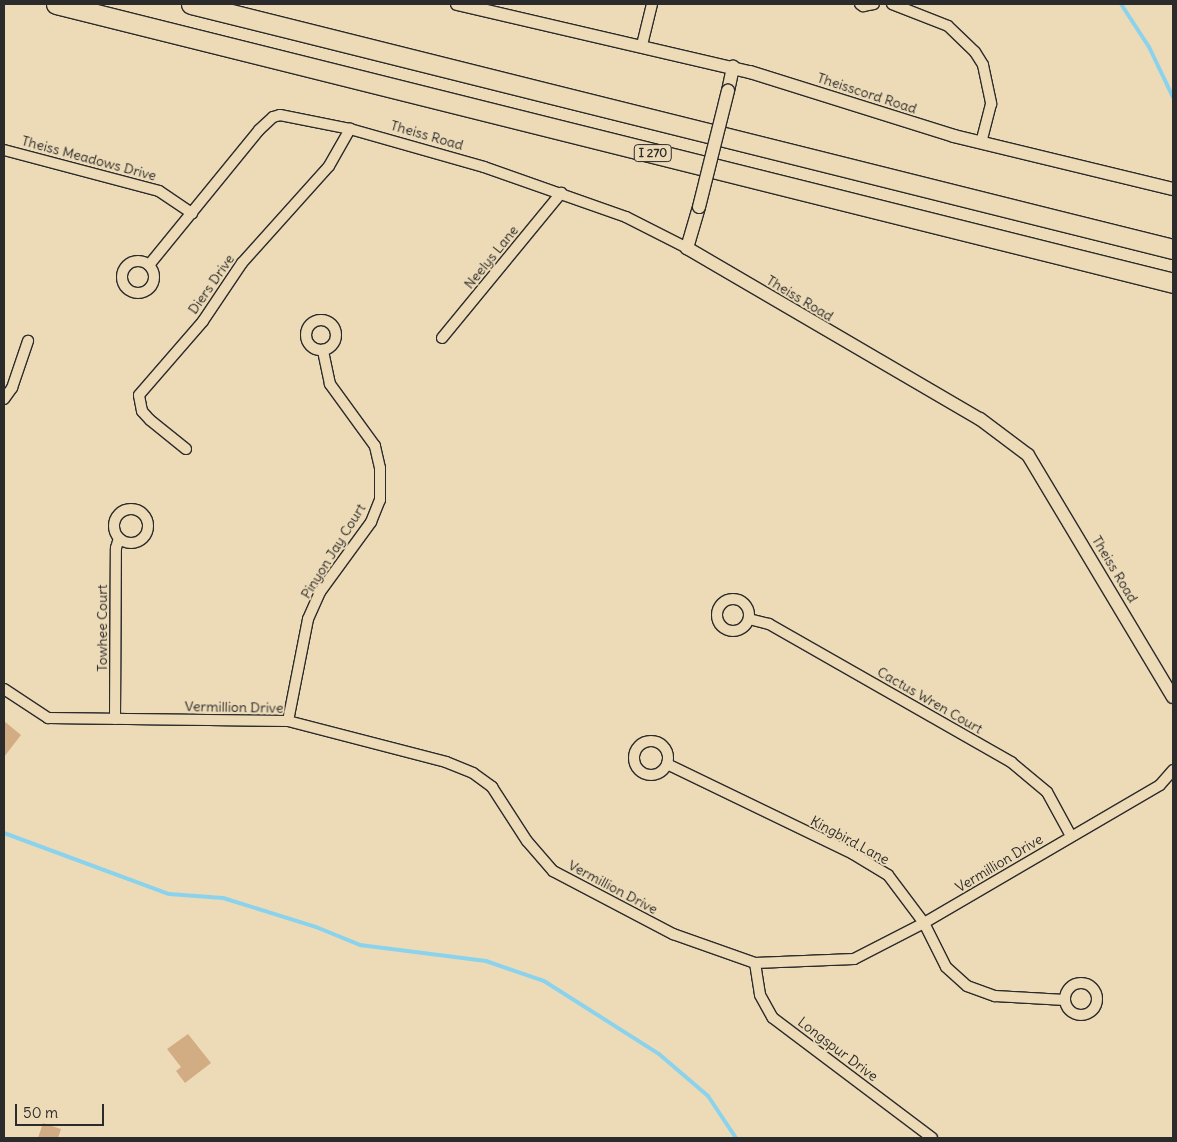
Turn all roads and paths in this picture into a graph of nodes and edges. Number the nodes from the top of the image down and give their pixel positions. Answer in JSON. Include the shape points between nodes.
{"nodes":[{"id":1,"x":56,"y":4,"type":"edge"},
{"id":2,"x":191,"y":4,"type":"edge"},
{"id":3,"x":457,"y":4,"type":"edge"},
{"id":4,"x":652,"y":4,"type":"edge"},
{"id":5,"x":860,"y":4,"type":"edge"},
{"id":6,"x":874,"y":4,"type":"edge"},
{"id":7,"x":892,"y":4,"type":"edge"},
{"id":8,"x":642,"y":45,"type":"junction"},
{"id":9,"x":733,"y":67,"type":"junction"},
{"id":10,"x":350,"y":129,"type":"junction"},
{"id":11,"x":981,"y":143,"type":"junction"},
{"id":12,"x":4,"y":150,"type":"edge"},
{"id":13,"x":1173,"y":189,"type":"edge"},
{"id":14,"x":560,"y":192,"type":"junction"},
{"id":15,"x":192,"y":213,"type":"junction"},
{"id":16,"x":687,"y":248,"type":"junction"},
{"id":17,"x":1173,"y":249,"type":"edge"},
{"id":18,"x":149,"y":266,"type":"dead end"},
{"id":19,"x":1173,"y":283,"type":"edge"},
{"id":20,"x":442,"y":338,"type":"dead end"},
{"id":21,"x":28,"y":341,"type":"dead end"},
{"id":22,"x":323,"y":350,"type":"dead end"},
{"id":23,"x":4,"y":399,"type":"edge"},
{"id":24,"x":186,"y":449,"type":"dead end"},
{"id":25,"x":119,"y":538,"type":"dead end"},
{"id":26,"x":749,"y":619,"type":"dead end"},
{"id":27,"x":4,"y":689,"type":"edge"},
{"id":28,"x":1173,"y":697,"type":"edge"},
{"id":29,"x":115,"y":719,"type":"junction"},
{"id":30,"x":288,"y":722,"type":"junction"},
{"id":31,"x":667,"y":764,"type":"dead end"},
{"id":32,"x":1173,"y":770,"type":"edge"},
{"id":33,"x":1173,"y":782,"type":"edge"},
{"id":34,"x":1160,"y":785,"type":"junction"},
{"id":35,"x":1070,"y":836,"type":"junction"},
{"id":36,"x":924,"y":924,"type":"junction"},
{"id":37,"x":755,"y":964,"type":"junction"},
{"id":38,"x":1065,"y":1000,"type":"dead end"},
{"id":39,"x":932,"y":1138,"type":"edge"}],
"edges":[{"from":1,"to":19,"type":"highway","number":"I 270"},
{"from":2,"to":17,"type":"highway","number":"I 270"},
{"from":3,"to":8,"type":"street"},
{"from":4,"to":8,"type":"street"},
{"from":5,"to":6,"type":"street"},
{"from":7,"to":11,"type":"street","via":[[948,26],[975,52],[983,65],[991,104]]},
{"from":8,"to":9,"type":"street"},
{"from":9,"to":11,"type":"street","name":"Theisscord Road"},
{"from":9,"to":16,"type":"street","bridge":true},
{"from":10,"to":14,"type":"street","name":"Theiss Road","via":[[430,150]]},
{"from":10,"to":15,"type":"street","name":"Theiss Road","via":[[290,116],[273,117]]},
{"from":10,"to":24,"type":"street","name":"Diers Drive","via":[[329,166],[242,263],[203,321],[139,395],[142,411]]},
{"from":11,"to":13,"type":"street","name":"Theisscord Road"},
{"from":12,"to":15,"type":"street","name":"Theiss Meadows Drive","via":[[159,191]]},
{"from":14,"to":16,"type":"street","name":"Theiss Road","via":[[639,222]]},
{"from":14,"to":20,"type":"street","name":"Neelys Lane"},
{"from":15,"to":18,"type":"street"},
{"from":16,"to":28,"type":"street","name":"Theiss Road","via":[[980,419],[1020,447],[1046,483]]},
{"from":21,"to":23,"type":"street","via":[[12,388]]},
{"from":22,"to":30,"type":"street","name":"Pinyon Jay Court","via":[[330,384],[375,446],[380,468],[380,500],[371,522],[320,592],[308,619]]},
{"from":25,"to":29,"type":"street","name":"Towhee Court","via":[[116,548]]},
{"from":26,"to":35,"type":"street","name":"Cactus Wren Court","via":[[769,624],[1011,762],[1047,792]]},
{"from":27,"to":29,"type":"street","name":"Vermillion Drive","via":[[48,718]]},
{"from":29,"to":30,"type":"street","name":"Vermillion Drive"},
{"from":30,"to":37,"type":"street","name":"Vermillion Drive","via":[[446,762],[473,773],[492,787],[527,841],[553,871],[674,934]]},
{"from":31,"to":36,"type":"street","name":"Kingbird Lane","via":[[853,854],[888,875]]},
{"from":32,"to":34,"type":"street","name":"Vermillion Drive"},
{"from":33,"to":34,"type":"street","name":"Vermillion Drive"},
{"from":34,"to":35,"type":"street","name":"Vermillion Drive"},
{"from":35,"to":36,"type":"street","name":"Vermillion Drive"},
{"from":36,"to":37,"type":"street","name":"Vermillion Drive","via":[[854,959]]},
{"from":36,"to":38,"type":"street","name":"Kingbird Lane","via":[[946,967],[967,986],[995,996]]},
{"from":37,"to":39,"type":"street","name":"Longspur Drive","via":[[760,995],[773,1018]]}]}
